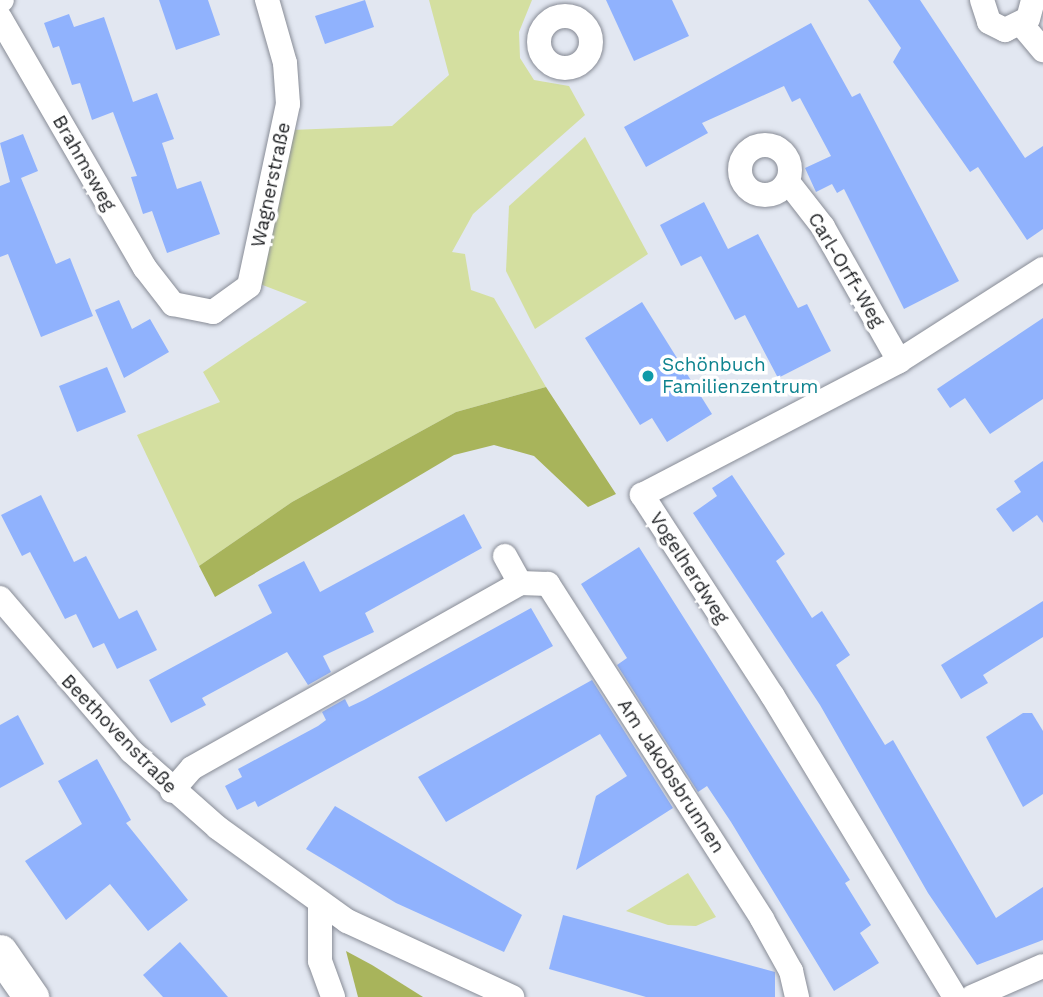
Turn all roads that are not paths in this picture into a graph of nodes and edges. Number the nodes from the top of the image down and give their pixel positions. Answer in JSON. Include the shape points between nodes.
{"nodes":[{"id":1,"x":267,"y":0,"type":"edge"},
{"id":2,"x":982,"y":0,"type":"edge"},
{"id":3,"x":1033,"y":0,"type":"edge"},
{"id":4,"x":0,"y":18,"type":"edge"},
{"id":5,"x":1022,"y":25,"type":"junction"},
{"id":6,"x":1043,"y":50,"type":"edge"},
{"id":7,"x":788,"y":182,"type":"dead end"},
{"id":8,"x":1043,"y":269,"type":"edge"},
{"id":9,"x":173,"y":304,"type":"joint"},
{"id":10,"x":900,"y":361,"type":"junction"},
{"id":11,"x":505,"y":556,"type":"dead end"},
{"id":12,"x":520,"y":583,"type":"junction"},
{"id":13,"x":0,"y":598,"type":"edge"},
{"id":14,"x":172,"y":791,"type":"junction"},
{"id":15,"x":320,"y":904,"type":"junction"},
{"id":16,"x":0,"y":952,"type":"edge"},
{"id":17,"x":1043,"y":966,"type":"edge"},
{"id":18,"x":31,"y":997,"type":"edge"},
{"id":19,"x":332,"y":997,"type":"edge"},
{"id":20,"x":512,"y":997,"type":"edge"},
{"id":21,"x":797,"y":997,"type":"edge"},
{"id":22,"x":955,"y":997,"type":"edge"},
{"id":23,"x":972,"y":997,"type":"edge"}],
"edges":[{"from":1,"to":9,"type":"street","name":"Wagnerstraße","via":[[285,63],[288,104],[249,286],[213,312]]},
{"from":2,"to":5,"type":"street","via":[[984,15],[997,27]]},
{"from":3,"to":5,"type":"street"},
{"from":4,"to":9,"type":"street","name":"Brahmsweg","via":[[145,268]]},
{"from":5,"to":6,"type":"street"},
{"from":7,"to":10,"type":"street","name":"Carl-Orff-Weg","via":[[823,227]]},
{"from":8,"to":10,"type":"street","name":"Vogelherdweg"},
{"from":10,"to":22,"type":"street","name":"Vogelherdweg","via":[[642,495],[772,695]]},
{"from":11,"to":12,"type":"street"},
{"from":12,"to":14,"type":"street","via":[[192,768]]},
{"from":12,"to":21,"type":"street","name":"Am Jakobsbrunnen","via":[[548,584],[762,919],[791,971]]},
{"from":13,"to":14,"type":"street","name":"Beethovenstraße"},
{"from":14,"to":15,"type":"street","name":"Beethovenstraße"},
{"from":15,"to":19,"type":"street","via":[[319,950]]},
{"from":15,"to":20,"type":"street","name":"Beethovenstraße","via":[[413,956]]},
{"from":16,"to":18,"type":"main road"},
{"from":17,"to":23,"type":"street"}]}
